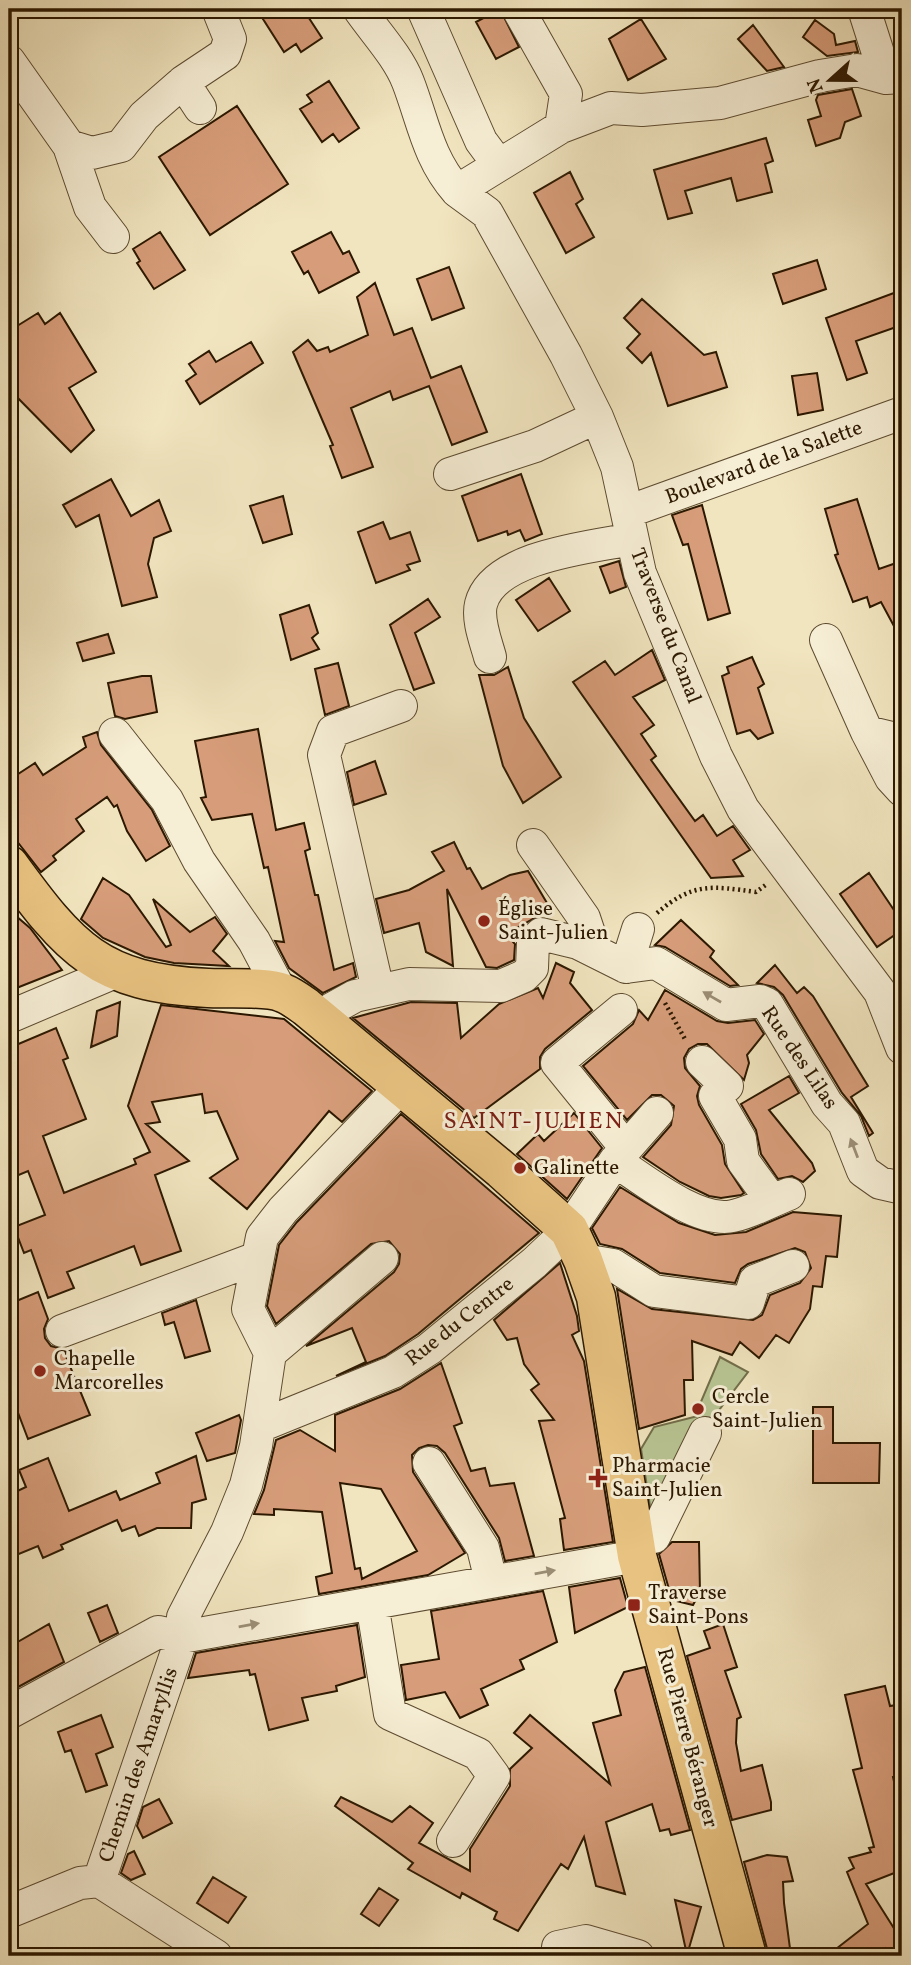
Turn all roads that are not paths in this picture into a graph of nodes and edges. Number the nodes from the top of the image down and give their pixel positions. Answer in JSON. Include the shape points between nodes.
{"nodes":[{"id":1,"x":218,"y":9,"type":"edge"},
{"id":2,"x":359,"y":9,"type":"edge"},
{"id":3,"x":423,"y":9,"type":"edge"},
{"id":4,"x":518,"y":9,"type":"edge"},
{"id":5,"x":845,"y":9,"type":"edge"},
{"id":6,"x":864,"y":9,"type":"edge"},
{"id":7,"x":877,"y":46,"type":"junction"},
{"id":8,"x":9,"y":61,"type":"edge"},
{"id":9,"x":894,"y":77,"type":"edge"},
{"id":10,"x":183,"y":82,"type":"junction"},
{"id":11,"x":200,"y":108,"type":"dead end"},
{"id":12,"x":561,"y":127,"type":"junction"},
{"id":13,"x":69,"y":146,"type":"junction"},
{"id":14,"x":498,"y":164,"type":"junction"},
{"id":15,"x":457,"y":191,"type":"junction"},
{"id":16,"x":113,"y":237,"type":"dead end"},
{"id":17,"x":902,"y":413,"type":"edge"},
{"id":18,"x":597,"y":417,"type":"junction"},
{"id":19,"x":450,"y":474,"type":"dead end"},
{"id":20,"x":629,"y":526,"type":"junction"},
{"id":21,"x":826,"y":640,"type":"dead end"},
{"id":22,"x":490,"y":657,"type":"dead end"},
{"id":23,"x":401,"y":706,"type":"dead end"},
{"id":24,"x":867,"y":732,"type":"junction"},
{"id":25,"x":115,"y":734,"type":"dead end"},
{"id":26,"x":902,"y":746,"type":"edge"},
{"id":27,"x":902,"y":790,"type":"edge"},
{"id":28,"x":533,"y":845,"type":"dead end"},
{"id":29,"x":9,"y":865,"type":"edge"},
{"id":30,"x":638,"y":929,"type":"road end"},
{"id":31,"x":595,"y":951,"type":"junction"},
{"id":32,"x":626,"y":967,"type":"junction"},
{"id":33,"x":115,"y":972,"type":"junction"},
{"id":34,"x":378,"y":990,"type":"junction"},
{"id":35,"x":281,"y":992,"type":"junction"},
{"id":36,"x":621,"y":1010,"type":"dead end"},
{"id":37,"x":319,"y":1016,"type":"junction"},
{"id":38,"x":9,"y":1017,"type":"edge"},
{"id":39,"x":902,"y":1048,"type":"edge"},
{"id":40,"x":702,"y":1062,"type":"road end"},
{"id":41,"x":402,"y":1086,"type":"junction"},
{"id":42,"x":657,"y":1113,"type":"dead end"},
{"id":43,"x":621,"y":1154,"type":"junction"},
{"id":44,"x":902,"y":1188,"type":"edge"},
{"id":45,"x":576,"y":1245,"type":"junction"},
{"id":46,"x":257,"y":1258,"type":"junction"},
{"id":47,"x":382,"y":1258,"type":"dead end"},
{"id":48,"x":793,"y":1266,"type":"dead end"},
{"id":49,"x":62,"y":1331,"type":"dead end"},
{"id":50,"x":270,"y":1353,"type":"junction"},
{"id":51,"x":260,"y":1426,"type":"junction"},
{"id":52,"x":705,"y":1433,"type":"dead end"},
{"id":53,"x":429,"y":1463,"type":"dead end"},
{"id":54,"x":636,"y":1548,"type":"junction"},
{"id":55,"x":491,"y":1581,"type":"junction"},
{"id":56,"x":372,"y":1603,"type":"junction"},
{"id":57,"x":182,"y":1637,"type":"junction"},
{"id":58,"x":9,"y":1713,"type":"edge"},
{"id":59,"x":453,"y":1841,"type":"dead end"},
{"id":60,"x":100,"y":1881,"type":"junction"},
{"id":61,"x":9,"y":1912,"type":"edge"},
{"id":62,"x":558,"y":1947,"type":"dead end"},
{"id":63,"x":215,"y":1956,"type":"edge"},
{"id":64,"x":638,"y":1956,"type":"edge"},
{"id":65,"x":747,"y":1956,"type":"edge"}],
"edges":[{"from":1,"to":10,"type":"street","via":[[230,39],[225,54]]},
{"from":2,"to":15,"type":"street","name":"Traverse du Canal","via":[[407,79],[425,138],[441,173]]},
{"from":3,"to":14,"type":"street","via":[[481,141]]},
{"from":4,"to":12,"type":"street","via":[[566,94]]},
{"from":5,"to":7,"type":"street","via":[[851,22]]},
{"from":6,"to":7,"type":"street"},
{"from":7,"to":9,"type":"street"},
{"from":8,"to":13,"type":"street"},
{"from":9,"to":12,"type":"street","via":[[857,70],[720,103],[611,108]]},
{"from":10,"to":11,"type":"street"},
{"from":10,"to":13,"type":"street","via":[[144,116],[121,146],[92,153]]},
{"from":12,"to":14,"type":"street"},
{"from":13,"to":16,"type":"street","via":[[90,207]]},
{"from":14,"to":15,"type":"street"},
{"from":15,"to":18,"type":"street","name":"Traverse du Canal","via":[[486,214]]},
{"from":17,"to":20,"type":"street","name":"Boulevard de la Salette"},
{"from":18,"to":19,"type":"street","via":[[535,446]]},
{"from":18,"to":20,"type":"street","name":"Traverse du Canal","via":[[617,467]]},
{"from":20,"to":22,"type":"street","name":"Boulevard de la Salette","via":[[514,566],[496,581],[481,604],[482,631]]},
{"from":20,"to":39,"type":"street","name":"Traverse du Canal","via":[[640,573],[716,757],[743,809],[880,992]]},
{"from":21,"to":24,"type":"street"},
{"from":23,"to":34,"type":"street","via":[[333,731],[324,755]]},
{"from":24,"to":26,"type":"street","via":[[892,738]]},
{"from":24,"to":27,"type":"street"},
{"from":25,"to":35,"type":"street","via":[[167,800],[199,861],[254,941]]},
{"from":28,"to":31,"type":"street","via":[[584,918]]},
{"from":29,"to":33,"type":"main road","name":"Rue Pierre Béranger","via":[[46,916],[87,956]]},
{"from":30,"to":32,"type":"street"},
{"from":31,"to":32,"type":"street"},
{"from":31,"to":34,"type":"street","via":[[541,934],[533,942],[532,968],[501,986],[409,984]]},
{"from":44,"to":32,"type":"street","name":"Rue des Lilas","one_way":true,"via":[[880,1183],[863,1171],[844,1124],[827,1104],[767,1004],[726,1006],[656,964]]},
{"from":33,"to":35,"type":"main road","name":"Rue Pierre Béranger","via":[[178,987]]},
{"from":33,"to":38,"type":"street"},
{"from":34,"to":37,"type":"street","via":[[355,996]]},
{"from":35,"to":37,"type":"main road","name":"Rue Pierre Béranger"},
{"from":36,"to":43,"type":"street","via":[[557,1063]]},
{"from":37,"to":41,"type":"main road","name":"Rue Pierre Béranger"},
{"from":40,"to":43,"type":"street","via":[[727,1086],[715,1096],[740,1139],[743,1161],[781,1197],[732,1217],[718,1217],[676,1201]]},
{"from":41,"to":45,"type":"main road","name":"Rue Pierre Béranger"},
{"from":41,"to":46,"type":"street","via":[[283,1210],[262,1237]]},
{"from":42,"to":43,"type":"street","name":"Rue du Centre"},
{"from":43,"to":45,"type":"street","name":"Rue du Centre"},
{"from":45,"to":48,"type":"street","via":[[654,1291],[748,1303],[755,1281]]},
{"from":45,"to":51,"type":"street","name":"Rue du Centre","via":[[534,1263],[410,1364]]},
{"from":45,"to":54,"type":"main road","name":"Rue Pierre Béranger","via":[[596,1297]]},
{"from":46,"to":49,"type":"street"},
{"from":46,"to":50,"type":"street","via":[[247,1309]]},
{"from":47,"to":50,"type":"street"},
{"from":50,"to":51,"type":"street","name":"Chemin des Amaryllis"},
{"from":51,"to":57,"type":"street","name":"Chemin des Amaryllis","via":[[246,1485],[183,1617]]},
{"from":52,"to":54,"type":"street","via":[[654,1537]]},
{"from":53,"to":55,"type":"street","via":[[482,1548]]},
{"from":55,"to":54,"type":"street","one_way":true},
{"from":54,"to":65,"type":"main road","name":"Rue Pierre Béranger"},
{"from":55,"to":56,"type":"street"},
{"from":57,"to":56,"type":"street","one_way":true},
{"from":56,"to":59,"type":"street","via":[[390,1714],[478,1754],[494,1776]]},
{"from":57,"to":58,"type":"street","via":[[158,1632]]},
{"from":57,"to":60,"type":"street","name":"Chemin des Amaryllis"},
{"from":60,"to":61,"type":"street","name":"Chemin des Amaryllis","via":[[80,1882]]},
{"from":60,"to":63,"type":"street"},
{"from":62,"to":64,"type":"street","via":[[586,1941]]}]}
